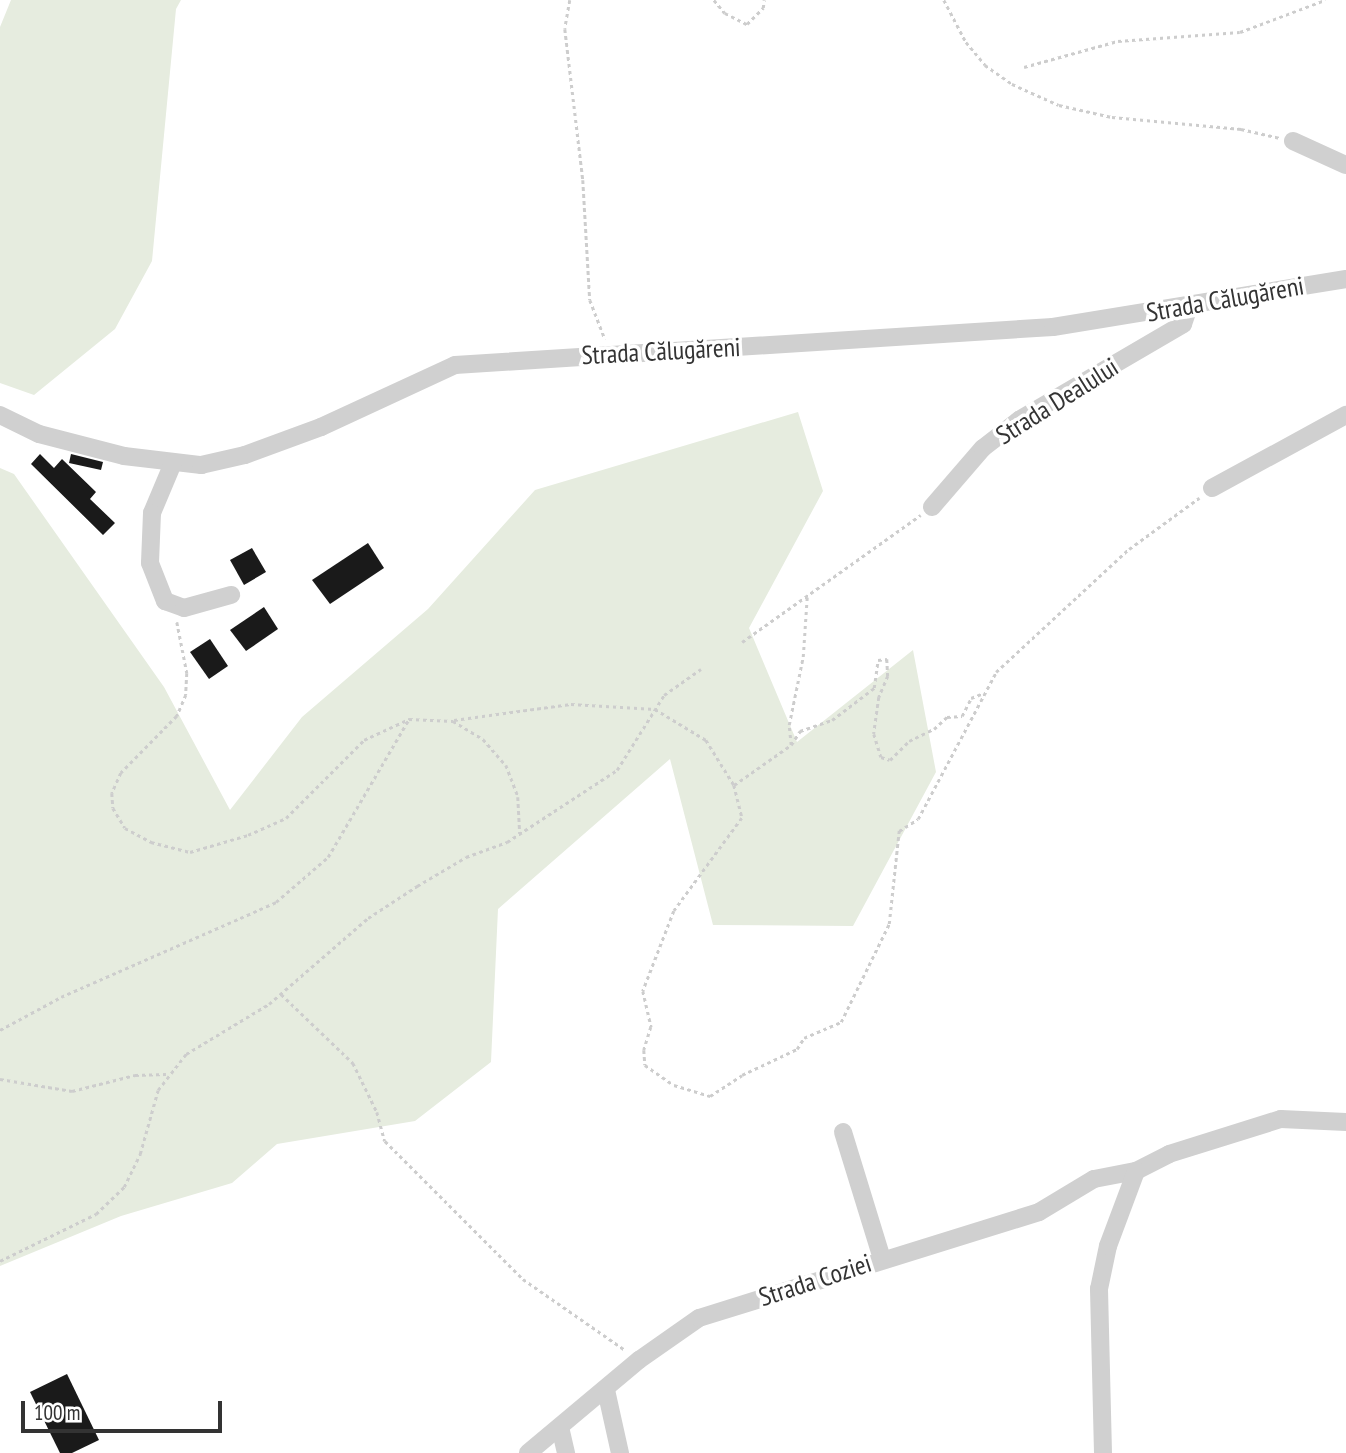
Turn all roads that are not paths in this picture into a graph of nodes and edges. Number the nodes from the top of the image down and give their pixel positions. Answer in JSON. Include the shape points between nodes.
{"nodes":[{"id":1,"x":1293,"y":141,"type":"road end"},
{"id":2,"x":1346,"y":165,"type":"edge"},
{"id":3,"x":1346,"y":279,"type":"edge"},
{"id":4,"x":1189,"y":307,"type":"junction"},
{"id":5,"x":0,"y":415,"type":"edge"},
{"id":6,"x":1346,"y":415,"type":"edge"},
{"id":7,"x":173,"y":463,"type":"junction"},
{"id":8,"x":1212,"y":488,"type":"road end"},
{"id":9,"x":932,"y":508,"type":"road end"},
{"id":10,"x":231,"y":595,"type":"dead end"},
{"id":11,"x":1346,"y":1122,"type":"edge"},
{"id":12,"x":843,"y":1132,"type":"dead end"},
{"id":13,"x":1136,"y":1171,"type":"junction"},
{"id":14,"x":882,"y":1259,"type":"junction"},
{"id":15,"x":606,"y":1390,"type":"junction"},
{"id":16,"x":560,"y":1427,"type":"junction"},
{"id":17,"x":528,"y":1453,"type":"edge"},
{"id":18,"x":566,"y":1453,"type":"edge"},
{"id":19,"x":620,"y":1453,"type":"edge"},
{"id":20,"x":1103,"y":1453,"type":"edge"}],
"edges":[{"from":1,"to":2,"type":"street"},
{"from":3,"to":4,"type":"street","name":"Strada Călugăreni"},
{"from":4,"to":7,"type":"street","name":"Strada Călugăreni","via":[[966,335],[610,352],[455,365],[321,428],[245,455],[201,465]]},
{"from":4,"to":9,"type":"street","name":"Strada Dealului","via":[[1183,324],[1019,420],[983,448]]},
{"from":5,"to":7,"type":"street","name":"Strada Călugăreni","via":[[39,434]]},
{"from":6,"to":8,"type":"street"},
{"from":7,"to":10,"type":"street","via":[[152,513],[150,563],[165,601],[184,608]]},
{"from":11,"to":13,"type":"street","name":"Strada Coziei","via":[[1281,1119],[1169,1154]]},
{"from":12,"to":14,"type":"street"},
{"from":13,"to":14,"type":"street","name":"Strada Coziei","via":[[1094,1179],[1039,1212]]},
{"from":13,"to":20,"type":"street","via":[[1108,1246],[1099,1289]]},
{"from":14,"to":15,"type":"street","name":"Strada Coziei","via":[[699,1318],[639,1360]]},
{"from":15,"to":16,"type":"street","name":"Strada Coziei"},
{"from":15,"to":19,"type":"street"},
{"from":16,"to":17,"type":"street","name":"Strada Coziei"},
{"from":16,"to":18,"type":"street"}]}
